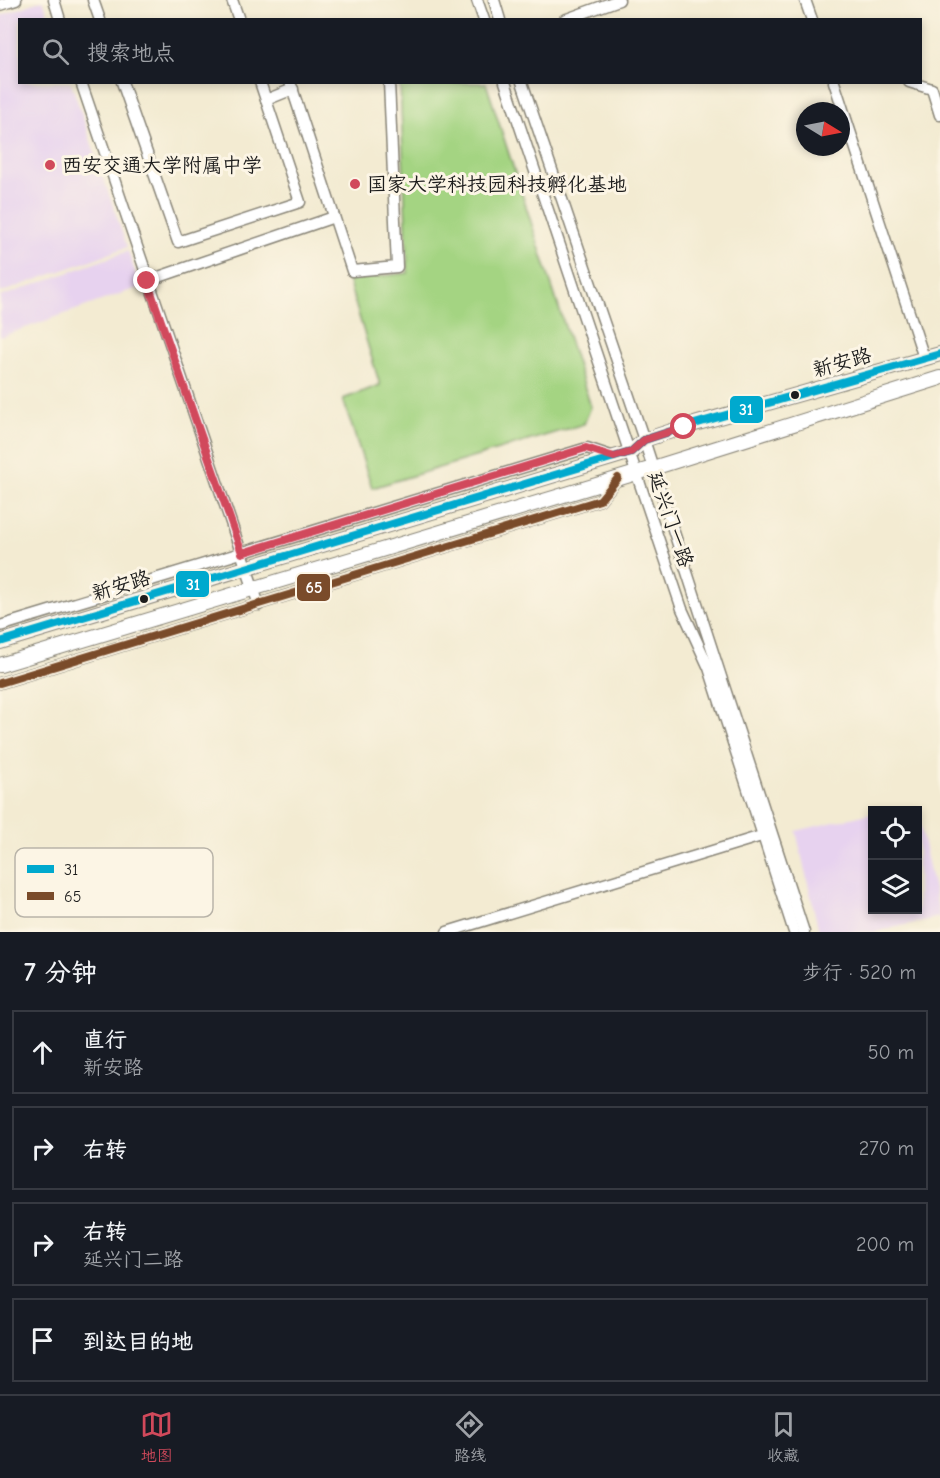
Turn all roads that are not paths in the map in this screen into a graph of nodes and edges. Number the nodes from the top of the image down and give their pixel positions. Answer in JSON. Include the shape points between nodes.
{"nodes":[{"id":1,"x":16,"y":0,"type":"edge"},
{"id":2,"x":54,"y":0,"type":"edge"},
{"id":3,"x":93,"y":0,"type":"edge"},
{"id":4,"x":232,"y":0,"type":"edge"},
{"id":5,"x":477,"y":0,"type":"edge"},
{"id":6,"x":494,"y":0,"type":"edge"},
{"id":7,"x":619,"y":0,"type":"edge"},
{"id":8,"x":805,"y":0,"type":"edge"},
{"id":9,"x":0,"y":5,"type":"edge"},
{"id":10,"x":59,"y":18,"type":"edge"},
{"id":11,"x":99,"y":18,"type":"edge"},
{"id":12,"x":237,"y":18,"type":"edge"},
{"id":13,"x":482,"y":18,"type":"edge"},
{"id":14,"x":499,"y":18,"type":"edge"},
{"id":15,"x":570,"y":18,"type":"edge"},
{"id":16,"x":811,"y":18,"type":"edge"},
{"id":17,"x":82,"y":84,"type":"edge"},
{"id":18,"x":123,"y":84,"type":"edge"},
{"id":19,"x":261,"y":84,"type":"edge"},
{"id":20,"x":389,"y":84,"type":"edge"},
{"id":21,"x":506,"y":84,"type":"edge"},
{"id":22,"x":523,"y":84,"type":"edge"},
{"id":23,"x":835,"y":84,"type":"edge"},
{"id":24,"x":915,"y":84,"type":"edge"},
{"id":25,"x":291,"y":86,"type":"edge"},
{"id":26,"x":266,"y":100,"type":"junction"},
{"id":27,"x":940,"y":115,"type":"edge"},
{"id":28,"x":334,"y":217,"type":"junction"},
{"id":29,"x":147,"y":281,"type":"junction"},
{"id":30,"x":940,"y":354,"type":"edge"},
{"id":31,"x":924,"y":358,"type":"junction"},
{"id":32,"x":940,"y":378,"type":"edge"},
{"id":33,"x":644,"y":440,"type":"junction"},
{"id":34,"x":631,"y":452,"type":"junction"},
{"id":35,"x":614,"y":457,"type":"junction"},
{"id":36,"x":653,"y":468,"type":"junction"},
{"id":37,"x":636,"y":473,"type":"junction"},
{"id":38,"x":618,"y":478,"type":"junction"},
{"id":39,"x":242,"y":553,"type":"junction"},
{"id":40,"x":246,"y":568,"type":"junction"},
{"id":41,"x":254,"y":589,"type":"junction"},
{"id":42,"x":259,"y":605,"type":"junction"},
{"id":43,"x":0,"y":626,"type":"edge"},
{"id":44,"x":0,"y":642,"type":"edge"},
{"id":45,"x":0,"y":665,"type":"edge"},
{"id":46,"x":0,"y":682,"type":"edge"},
{"id":47,"x":767,"y":834,"type":"junction"},
{"id":48,"x":447,"y":932,"type":"edge"},
{"id":49,"x":794,"y":932,"type":"edge"},
{"id":50,"x":804,"y":932,"type":"edge"}],
"edges":[{"from":1,"to":9,"type":"street"},
{"from":2,"to":10,"type":"street"},
{"from":3,"to":11,"type":"street"},
{"from":4,"to":12,"type":"street"},
{"from":5,"to":13,"type":"street"},
{"from":6,"to":14,"type":"street"},
{"from":7,"to":15,"type":"street"},
{"from":8,"to":16,"type":"street"},
{"from":17,"to":29,"type":"street"},
{"from":18,"to":26,"type":"street","via":[[178,242],[300,202]]},
{"from":19,"to":26,"type":"street"},
{"from":20,"to":28,"type":"street","via":[[397,267],[352,271]]},
{"from":21,"to":34,"type":"street","name":"延兴门一路"},
{"from":22,"to":33,"type":"street","name":"延兴门一路"},
{"from":23,"to":31,"type":"street"},
{"from":24,"to":27,"type":"street","via":[[932,90]]},
{"from":25,"to":26,"type":"street"},
{"from":25,"to":28,"type":"street"},
{"from":28,"to":29,"type":"street"},
{"from":29,"to":39,"type":"street"},
{"from":30,"to":31,"type":"main road","name":"新安路"},
{"from":31,"to":33,"type":"main road","name":"新安路"},
{"from":32,"to":36,"type":"main road"},
{"from":33,"to":34,"type":"main road","name":"新安路"},
{"from":33,"to":36,"type":"street","name":"延兴门一路"},
{"from":34,"to":35,"type":"main road","name":"新安路"},
{"from":34,"to":37,"type":"street","name":"延兴门一路"},
{"from":35,"to":39,"type":"street","via":[[586,448]]},
{"from":35,"to":40,"type":"main road","name":"新安路"},
{"from":36,"to":37,"type":"main road"},
{"from":36,"to":47,"type":"street","name":"延兴门一路"},
{"from":37,"to":38,"type":"main road"},
{"from":37,"to":47,"type":"street","name":"延兴门一路","via":[[682,609],[709,668]]},
{"from":38,"to":41,"type":"main road"},
{"from":38,"to":42,"type":"street","via":[[600,500]]},
{"from":39,"to":40,"type":"street"},
{"from":39,"to":43,"type":"street"},
{"from":40,"to":41,"type":"street"},
{"from":40,"to":44,"type":"main road","name":"新安路"},
{"from":41,"to":42,"type":"street"},
{"from":41,"to":45,"type":"main road"},
{"from":42,"to":46,"type":"street"},
{"from":47,"to":48,"type":"street"},
{"from":47,"to":49,"type":"street","name":"延兴门一路"},
{"from":47,"to":50,"type":"street","name":"延兴门一路"}]}
